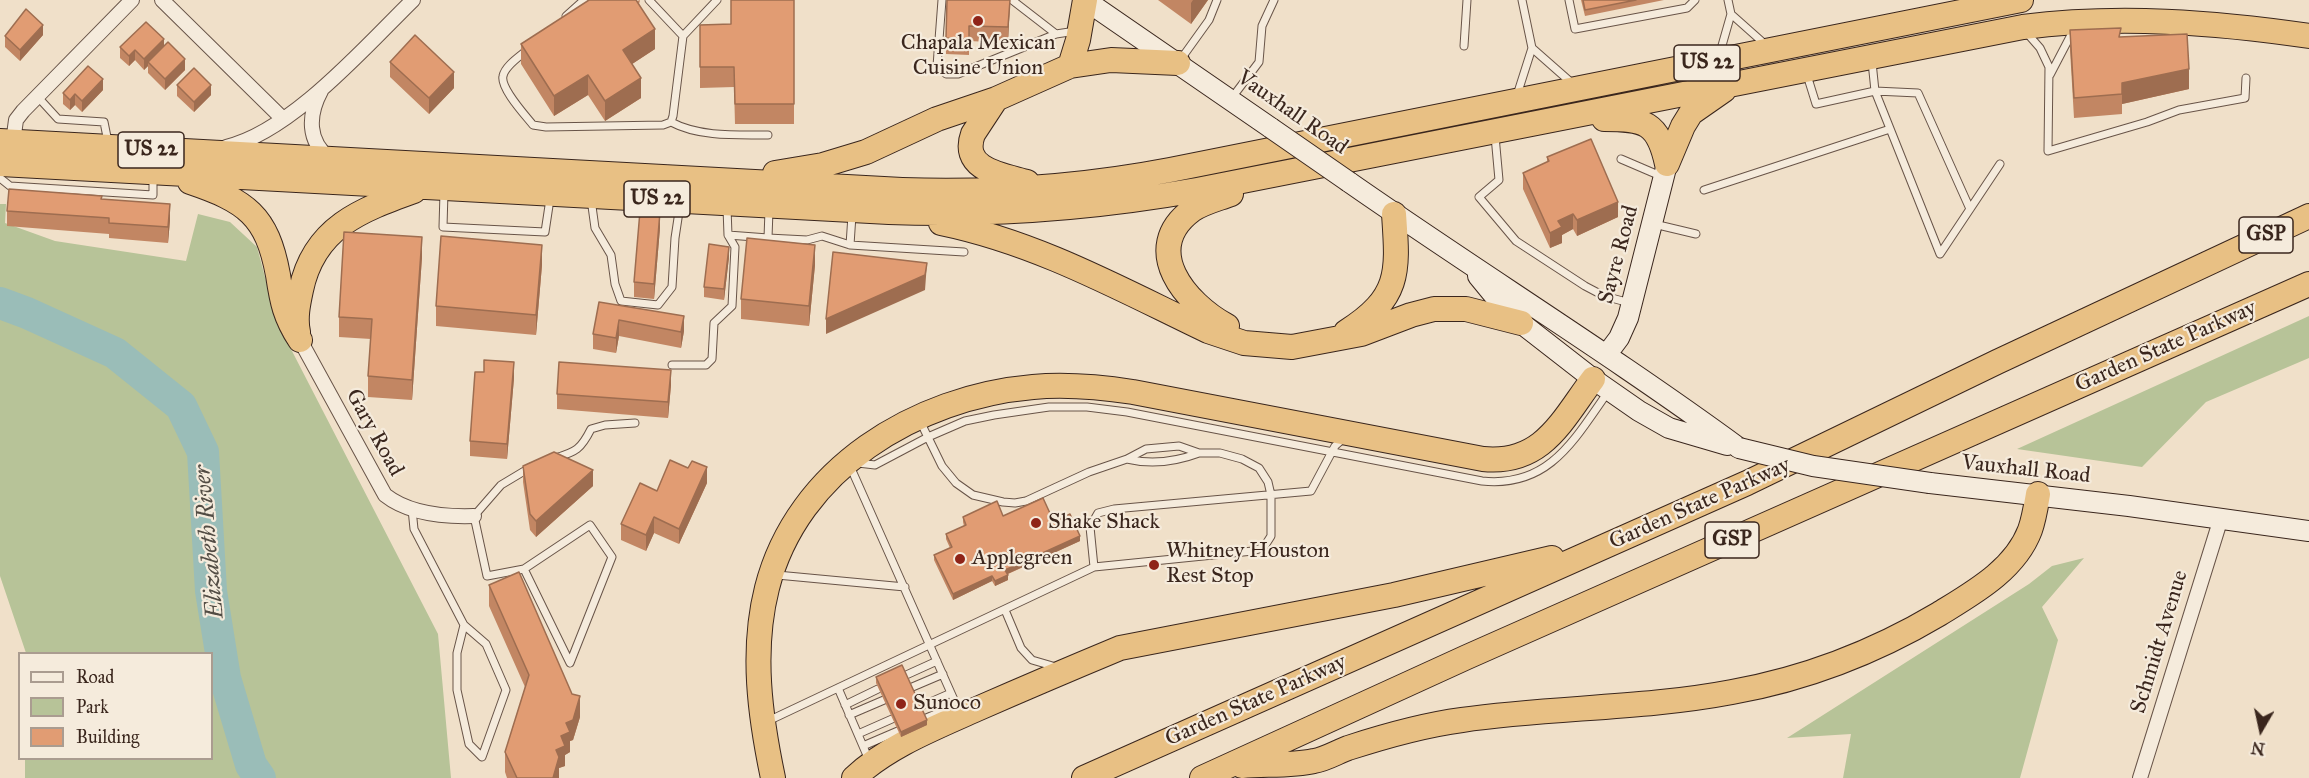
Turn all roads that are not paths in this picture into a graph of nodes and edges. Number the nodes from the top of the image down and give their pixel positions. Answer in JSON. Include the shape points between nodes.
{"nodes":[{"id":1,"x":132,"y":0,"type":"edge"},
{"id":2,"x":162,"y":0,"type":"edge"},
{"id":3,"x":413,"y":0,"type":"edge"},
{"id":4,"x":584,"y":0,"type":"edge"},
{"id":5,"x":649,"y":0,"type":"edge"},
{"id":6,"x":717,"y":0,"type":"edge"},
{"id":7,"x":942,"y":0,"type":"edge"},
{"id":8,"x":1012,"y":0,"type":"edge"},
{"id":9,"x":1085,"y":0,"type":"edge"},
{"id":10,"x":1217,"y":0,"type":"edge"},
{"id":11,"x":1274,"y":0,"type":"edge"},
{"id":12,"x":1467,"y":0,"type":"edge"},
{"id":13,"x":1522,"y":0,"type":"edge"},
{"id":14,"x":1569,"y":0,"type":"edge"},
{"id":15,"x":1695,"y":0,"type":"edge"},
{"id":16,"x":1728,"y":0,"type":"edge"},
{"id":17,"x":2021,"y":0,"type":"edge"},
{"id":18,"x":1731,"y":14,"type":"junction"},
{"id":19,"x":2083,"y":21,"type":"junction"},
{"id":20,"x":559,"y":22,"type":"edge"},
{"id":21,"x":2023,"y":27,"type":"junction"},
{"id":22,"x":1068,"y":32,"type":"junction"},
{"id":23,"x":682,"y":36,"type":"junction"},
{"id":24,"x":2309,"y":36,"type":"edge"},
{"id":25,"x":534,"y":44,"type":"edge"},
{"id":26,"x":1464,"y":46,"type":"dead end"},
{"id":27,"x":1532,"y":48,"type":"junction"},
{"id":28,"x":1772,"y":50,"type":"junction"},
{"id":29,"x":1871,"y":56,"type":"junction"},
{"id":30,"x":1718,"y":60,"type":"junction"},
{"id":31,"x":1178,"y":63,"type":"junction"},
{"id":32,"x":1070,"y":66,"type":"junction"},
{"id":33,"x":1805,"y":69,"type":"junction"},
{"id":34,"x":2049,"y":77,"type":"junction"},
{"id":35,"x":2246,"y":78,"type":"dead end"},
{"id":36,"x":1734,"y":84,"type":"junction"},
{"id":37,"x":1578,"y":88,"type":"junction"},
{"id":38,"x":322,"y":89,"type":"junction"},
{"id":39,"x":1875,"y":91,"type":"junction"},
{"id":40,"x":37,"y":96,"type":"junction"},
{"id":41,"x":996,"y":99,"type":"junction"},
{"id":42,"x":1230,"y":100,"type":"junction"},
{"id":43,"x":1516,"y":101,"type":"junction"},
{"id":44,"x":282,"y":118,"type":"junction"},
{"id":45,"x":1554,"y":119,"type":"junction"},
{"id":46,"x":671,"y":122,"type":"junction"},
{"id":47,"x":1890,"y":129,"type":"junction"},
{"id":48,"x":1495,"y":131,"type":"junction"},
{"id":49,"x":768,"y":135,"type":"dead end"},
{"id":50,"x":6,"y":141,"type":"edge"},
{"id":51,"x":109,"y":147,"type":"junction"},
{"id":52,"x":196,"y":152,"type":"junction"},
{"id":53,"x":1621,"y":159,"type":"dead end"},
{"id":54,"x":331,"y":160,"type":"junction"},
{"id":55,"x":0,"y":164,"type":"edge"},
{"id":56,"x":2000,"y":164,"type":"dead end"},
{"id":57,"x":1297,"y":170,"type":"junction"},
{"id":58,"x":1666,"y":171,"type":"junction"},
{"id":59,"x":159,"y":173,"type":"junction"},
{"id":60,"x":0,"y":178,"type":"edge"},
{"id":61,"x":434,"y":187,"type":"junction"},
{"id":62,"x":1050,"y":187,"type":"junction"},
{"id":63,"x":1704,"y":190,"type":"dead end"},
{"id":64,"x":725,"y":192,"type":"junction"},
{"id":65,"x":550,"y":193,"type":"junction"},
{"id":66,"x":591,"y":195,"type":"junction"},
{"id":67,"x":680,"y":200,"type":"junction"},
{"id":68,"x":2309,"y":202,"type":"edge"},
{"id":69,"x":769,"y":205,"type":"junction"},
{"id":70,"x":853,"y":209,"type":"junction"},
{"id":71,"x":1970,"y":209,"type":"junction"},
{"id":72,"x":889,"y":212,"type":"junction"},
{"id":73,"x":1394,"y":214,"type":"junction"},
{"id":74,"x":2309,"y":216,"type":"edge"},
{"id":75,"x":1653,"y":224,"type":"junction"},
{"id":76,"x":1696,"y":234,"type":"dead end"},
{"id":77,"x":728,"y":235,"type":"junction"},
{"id":78,"x":768,"y":238,"type":"junction"},
{"id":79,"x":850,"y":245,"type":"junction"},
{"id":80,"x":964,"y":252,"type":"dead end"},
{"id":81,"x":2223,"y":255,"type":"junction"},
{"id":82,"x":1471,"y":267,"type":"junction"},
{"id":83,"x":2309,"y":284,"type":"edge"},
{"id":84,"x":2309,"y":295,"type":"edge"},
{"id":85,"x":1632,"y":304,"type":"junction"},
{"id":86,"x":2237,"y":316,"type":"junction"},
{"id":87,"x":1521,"y":322,"type":"junction"},
{"id":88,"x":1332,"y":339,"type":"junction"},
{"id":89,"x":300,"y":340,"type":"junction"},
{"id":90,"x":1270,"y":346,"type":"junction"},
{"id":91,"x":1606,"y":354,"type":"junction"},
{"id":92,"x":672,"y":364,"type":"dead end"},
{"id":93,"x":1601,"y":385,"type":"junction"},
{"id":94,"x":1674,"y":401,"type":"junction"},
{"id":95,"x":635,"y":423,"type":"dead end"},
{"id":96,"x":923,"y":427,"type":"junction"},
{"id":97,"x":1351,"y":434,"type":"junction"},
{"id":98,"x":1739,"y":448,"type":"junction"},
{"id":99,"x":1332,"y":452,"type":"junction"},
{"id":100,"x":1199,"y":453,"type":"junction"},
{"id":101,"x":550,"y":459,"type":"edge"},
{"id":102,"x":1127,"y":459,"type":"junction"},
{"id":103,"x":847,"y":461,"type":"junction"},
{"id":104,"x":539,"y":462,"type":"edge"},
{"id":105,"x":2038,"y":494,"type":"junction"},
{"id":106,"x":1271,"y":495,"type":"junction"},
{"id":107,"x":412,"y":509,"type":"junction"},
{"id":108,"x":474,"y":516,"type":"junction"},
{"id":109,"x":2221,"y":518,"type":"junction"},
{"id":110,"x":2309,"y":531,"type":"edge"},
{"id":111,"x":1610,"y":544,"type":"junction"},
{"id":112,"x":1094,"y":567,"type":"junction"},
{"id":113,"x":524,"y":569,"type":"junction"},
{"id":114,"x":771,"y":575,"type":"junction"},
{"id":115,"x":905,"y":587,"type":"junction"},
{"id":116,"x":1005,"y":610,"type":"junction"},
{"id":117,"x":464,"y":625,"type":"junction"},
{"id":118,"x":930,"y":645,"type":"junction"},
{"id":119,"x":937,"y":661,"type":"junction"},
{"id":120,"x":1068,"y":670,"type":"junction"},
{"id":121,"x":943,"y":674,"type":"junction"},
{"id":122,"x":904,"y":676,"type":"edge"},
{"id":123,"x":838,"y":688,"type":"junction"},
{"id":124,"x":910,"y":688,"type":"edge"},
{"id":125,"x":878,"y":689,"type":"edge"},
{"id":126,"x":951,"y":693,"type":"junction"},
{"id":127,"x":884,"y":700,"type":"edge"},
{"id":128,"x":845,"y":705,"type":"junction"},
{"id":129,"x":919,"y":707,"type":"edge"},
{"id":130,"x":959,"y":711,"type":"junction"},
{"id":131,"x":849,"y":715,"type":"junction"},
{"id":132,"x":892,"y":719,"type":"edge"},
{"id":133,"x":924,"y":719,"type":"edge"},
{"id":134,"x":763,"y":723,"type":"junction"},
{"id":135,"x":898,"y":731,"type":"edge"},
{"id":136,"x":858,"y":734,"type":"junction"},
{"id":137,"x":862,"y":763,"type":"edge"},
{"id":138,"x":1228,"y":766,"type":"junction"},
{"id":139,"x":773,"y":778,"type":"edge"},
{"id":140,"x":1084,"y":778,"type":"edge"},
{"id":141,"x":1202,"y":778,"type":"edge"},
{"id":142,"x":2140,"y":778,"type":"edge"}],
"edges":[{"from":1,"to":40,"type":"street"},
{"from":2,"to":44,"type":"street"},
{"from":3,"to":38,"type":"street"},
{"from":4,"to":20,"type":"lane"},
{"from":5,"to":23,"type":"lane"},
{"from":6,"to":23,"type":"lane"},
{"from":7,"to":22,"type":"lane","via":[[937,66],[946,74],[958,74]]},
{"from":8,"to":22,"type":"lane"},
{"from":9,"to":22,"type":"highway"},
{"from":9,"to":31,"type":"street","name":"Vauxhall Road"},
{"from":10,"to":31,"type":"lane","via":[[1209,20]]},
{"from":11,"to":42,"type":"lane","via":[[1262,26],[1258,62]]},
{"from":12,"to":26,"type":"lane"},
{"from":13,"to":27,"type":"lane"},
{"from":14,"to":15,"type":"lane","via":[[1575,29],[1687,8]]},
{"from":16,"to":18,"type":"lane"},
{"from":17,"to":28,"type":"highway","number":"US 22"},
{"from":18,"to":28,"type":"lane"},
{"from":18,"to":30,"type":"lane"},
{"from":19,"to":21,"type":"highway","number":"US 22"},
{"from":19,"to":24,"type":"highway","number":"US 22","via":[[2167,22]]},
{"from":19,"to":34,"type":"lane","via":[[2072,31]]},
{"from":21,"to":29,"type":"highway","number":"US 22"},
{"from":21,"to":34,"type":"lane","via":[[2040,48]]},
{"from":22,"to":32,"type":"highway"},
{"from":23,"to":46,"type":"lane"},
{"from":25,"to":46,"type":"lane","via":[[502,75],[503,86],[533,125],[546,128]]},
{"from":27,"to":37,"type":"lane"},
{"from":27,"to":43,"type":"lane"},
{"from":28,"to":30,"type":"highway","number":"US 22"},
{"from":29,"to":33,"type":"highway","number":"US 22"},
{"from":29,"to":39,"type":"lane"},
{"from":30,"to":37,"type":"highway","number":"US 22"},
{"from":31,"to":32,"type":"highway","via":[[1111,60]]},
{"from":31,"to":42,"type":"street","name":"Vauxhall Road"},
{"from":32,"to":41,"type":"highway"},
{"from":33,"to":36,"type":"highway","number":"US 22"},
{"from":33,"to":39,"type":"lane","via":[[1816,104]]},
{"from":34,"to":35,"type":"lane","via":[[2048,151],[2180,110],[2245,98]]},
{"from":36,"to":45,"type":"highway","number":"US 22"},
{"from":36,"to":58,"type":"highway","via":[[1691,113]]},
{"from":37,"to":43,"type":"highway","number":"US 22"},
{"from":38,"to":44,"type":"street"},
{"from":38,"to":54,"type":"street","via":[[311,124],[320,149]]},
{"from":39,"to":47,"type":"lane"},
{"from":39,"to":71,"type":"lane","via":[[1918,93]]},
{"from":40,"to":50,"type":"street","via":[[16,120]]},
{"from":40,"to":51,"type":"lane","via":[[58,119],[104,123]]},
{"from":41,"to":62,"type":"highway","via":[[971,141],[974,159],[991,172]]},
{"from":41,"to":64,"type":"highway","via":[[937,119],[866,152]]},
{"from":42,"to":73,"type":"street","name":"Vauxhall Road","bridge":true},
{"from":43,"to":62,"type":"highway","number":"US 22","via":[[1147,174]]},
{"from":44,"to":52,"type":"street","via":[[247,141]]},
{"from":45,"to":48,"type":"highway","number":"US 22"},
{"from":45,"to":58,"type":"highway","via":[[1625,119],[1650,125],[1659,136]]},
{"from":46,"to":49,"type":"lane","via":[[700,132]]},
{"from":47,"to":63,"type":"lane"},
{"from":47,"to":71,"type":"lane","via":[[1940,254]]},
{"from":48,"to":57,"type":"highway","number":"US 22"},
{"from":48,"to":85,"type":"lane","via":[[1499,180],[1479,197],[1516,241],[1585,286]]},
{"from":50,"to":51,"type":"highway","number":"US 22"},
{"from":51,"to":52,"type":"highway","number":"US 22"},
{"from":52,"to":54,"type":"highway","number":"US 22"},
{"from":53,"to":58,"type":"lane"},
{"from":54,"to":64,"type":"highway","number":"US 22"},
{"from":55,"to":59,"type":"highway","number":"US 22"},
{"from":56,"to":71,"type":"lane"},
{"from":57,"to":72,"type":"highway","number":"US 22","via":[[1168,195],[1073,207],[978,213]]},
{"from":57,"to":90,"type":"highway","via":[[1202,205],[1186,216],[1171,239],[1173,274],[1193,302],[1224,325]]},
{"from":58,"to":75,"type":"street","name":"Sayre Road"},
{"from":59,"to":60,"type":"lane","via":[[153,195],[10,186]]},
{"from":59,"to":61,"type":"highway","number":"US 22"},
{"from":59,"to":89,"type":"highway","via":[[222,193],[244,206],[261,224],[274,257],[286,316]]},
{"from":61,"to":65,"type":"highway","number":"US 22"},
{"from":61,"to":65,"type":"lane","via":[[443,227],[545,232]]},
{"from":61,"to":89,"type":"highway","via":[[372,206],[336,227],[307,267],[297,314]]},
{"from":62,"to":64,"type":"highway","number":"US 22"},
{"from":64,"to":67,"type":"highway","number":"US 22"},
{"from":64,"to":69,"type":"highway","number":"US 22"},
{"from":64,"to":77,"type":"lane"},
{"from":65,"to":66,"type":"highway","number":"US 22"},
{"from":66,"to":67,"type":"highway","number":"US 22"},
{"from":66,"to":67,"type":"lane","via":[[595,228],[611,255],[621,301],[658,305],[672,287]]},
{"from":68,"to":81,"type":"highway"},
{"from":69,"to":70,"type":"highway","number":"US 22"},
{"from":69,"to":78,"type":"lane"},
{"from":70,"to":72,"type":"highway","number":"US 22"},
{"from":70,"to":79,"type":"lane"},
{"from":72,"to":90,"type":"highway","via":[[1010,240],[1068,263],[1220,336]]},
{"from":73,"to":82,"type":"street","name":"Vauxhall Road"},
{"from":73,"to":88,"type":"highway","via":[[1397,258],[1391,287],[1372,313]]},
{"from":74,"to":81,"type":"highway","name":"Garden State Parkway","number":"GSP"},
{"from":75,"to":76,"type":"lane"},
{"from":75,"to":85,"type":"street","name":"Sayre Road"},
{"from":77,"to":78,"type":"lane"},
{"from":77,"to":92,"type":"lane","via":[[735,247],[732,306],[714,323],[712,359],[706,365]]},
{"from":78,"to":79,"type":"lane","via":[[807,240],[822,236]]},
{"from":79,"to":80,"type":"lane"},
{"from":81,"to":111,"type":"highway","name":"Garden State Parkway","number":"GSP","via":[[1842,439]]},
{"from":82,"to":87,"type":"street","name":"Vauxhall Road"},
{"from":82,"to":91,"type":"street","name":"Vauxhall Road"},
{"from":83,"to":86,"type":"highway","name":"Garden State Parkway","number":"GSP"},
{"from":84,"to":86,"type":"highway"},
{"from":85,"to":91,"type":"street","name":"Sayre Road","via":[[1623,330]]},
{"from":86,"to":138,"type":"highway","name":"Garden State Parkway","number":"GSP"},
{"from":87,"to":88,"type":"highway","via":[[1466,309],[1434,309],[1361,334]]},
{"from":87,"to":93,"type":"street","name":"Vauxhall Road"},
{"from":88,"to":90,"type":"highway","via":[[1303,346]]},
{"from":89,"to":107,"type":"street","name":"Gary Road","via":[[379,488],[392,500]]},
{"from":91,"to":94,"type":"street","name":"Vauxhall Road"},
{"from":93,"to":94,"type":"street"},
{"from":93,"to":97,"type":"highway","via":[[1545,441],[1513,458],[1483,459]]},
{"from":93,"to":98,"type":"street","name":"Vauxhall Road","via":[[1659,423]]},
{"from":93,"to":99,"type":"lane","via":[[1572,442],[1555,461],[1517,480],[1482,481]]},
{"from":94,"to":98,"type":"street","name":"Vauxhall Road"},
{"from":95,"to":101,"type":"lane","via":[[591,429],[573,453]]},
{"from":96,"to":97,"type":"highway","via":[[955,403],[1033,387],[1073,386],[1133,392]]},
{"from":96,"to":99,"type":"lane","via":[[1030,409],[1069,407],[1127,412]]},
{"from":96,"to":102,"type":"lane","via":[[942,466],[956,483],[973,495],[1003,502],[1026,501]]},
{"from":96,"to":103,"type":"highway","via":[[880,438]]},
{"from":97,"to":99,"type":"lane"},
{"from":98,"to":105,"type":"street","name":"Vauxhall Road","bridge":true,"via":[[1813,466]]},
{"from":99,"to":106,"type":"lane","via":[[1311,491]]},
{"from":100,"to":102,"type":"lane","via":[[1146,463]]},
{"from":100,"to":102,"type":"lane","via":[[1179,446],[1146,449]]},
{"from":100,"to":106,"type":"lane","via":[[1220,453],[1254,464],[1264,474]]},
{"from":103,"to":114,"type":"highway","via":[[807,505]]},
{"from":103,"to":115,"type":"lane"},
{"from":104,"to":108,"type":"lane","via":[[501,485]]},
{"from":105,"to":109,"type":"street","name":"Vauxhall Road"},
{"from":105,"to":138,"type":"highway","via":[[2024,541],[2010,561],[1982,587],[1881,645],[1810,673],[1696,698],[1459,720],[1370,741],[1314,761]]},
{"from":106,"to":112,"type":"lane","via":[[1271,536],[1259,549]]},
{"from":106,"to":112,"type":"lane","via":[[1104,511],[1095,516],[1090,527]]},
{"from":107,"to":108,"type":"street","name":"Gary Road","via":[[444,516]]},
{"from":107,"to":117,"type":"lane","via":[[414,529]]},
{"from":108,"to":113,"type":"lane","via":[[487,576]]},
{"from":109,"to":110,"type":"street","name":"Vauxhall Road"},
{"from":109,"to":142,"type":"street","name":"Schmidt Avenue"},
{"from":111,"to":120,"type":"highway","via":[[1394,595],[1120,648]]},
{"from":111,"to":140,"type":"highway","name":"Garden State Parkway","number":"GSP"},
{"from":112,"to":116,"type":"lane"},
{"from":113,"to":113,"type":"lane","via":[[591,525],[612,557],[570,663]]},
{"from":114,"to":115,"type":"lane"},
{"from":114,"to":134,"type":"highway","via":[[759,645]]},
{"from":115,"to":118,"type":"lane"},
{"from":116,"to":118,"type":"lane"},
{"from":116,"to":120,"type":"lane","via":[[1021,648],[1032,660]]},
{"from":117,"to":117,"type":"lane","via":[[486,644],[506,690],[482,757],[470,744],[457,690],[457,653]]},
{"from":118,"to":119,"type":"lane"},
{"from":118,"to":123,"type":"lane"},
{"from":119,"to":121,"type":"lane"},
{"from":119,"to":122,"type":"lane"},
{"from":120,"to":130,"type":"highway"},
{"from":121,"to":124,"type":"lane"},
{"from":121,"to":126,"type":"lane"},
{"from":123,"to":128,"type":"lane"},
{"from":123,"to":134,"type":"lane"},
{"from":125,"to":128,"type":"lane"},
{"from":126,"to":129,"type":"lane"},
{"from":126,"to":130,"type":"lane"},
{"from":127,"to":131,"type":"lane"},
{"from":128,"to":131,"type":"lane"},
{"from":130,"to":133,"type":"lane"},
{"from":130,"to":137,"type":"highway"},
{"from":131,"to":136,"type":"lane"},
{"from":132,"to":136,"type":"lane"},
{"from":134,"to":139,"type":"highway"},
{"from":135,"to":137,"type":"lane"},
{"from":136,"to":137,"type":"lane"},
{"from":138,"to":141,"type":"highway","name":"Garden State Parkway","number":"GSP"}]}
